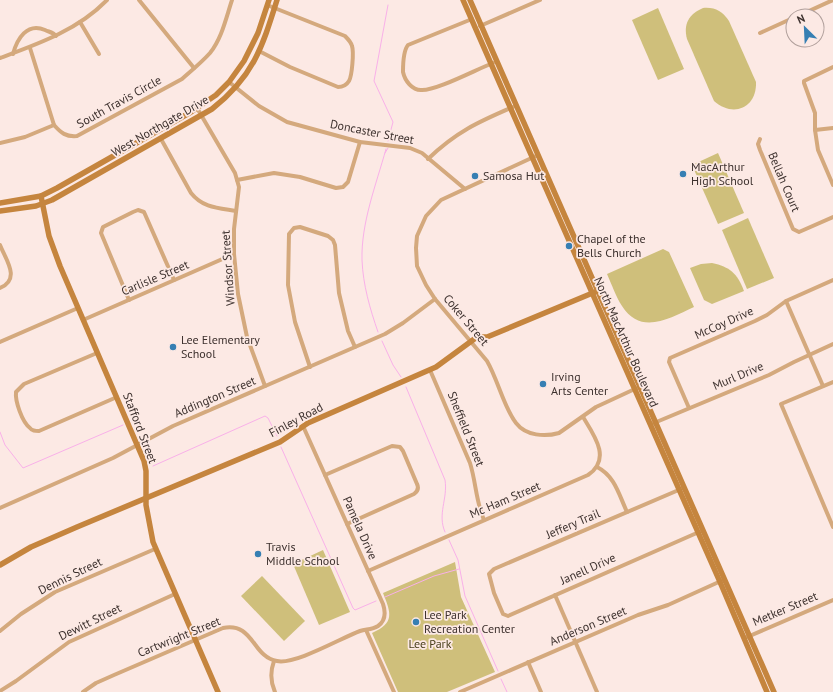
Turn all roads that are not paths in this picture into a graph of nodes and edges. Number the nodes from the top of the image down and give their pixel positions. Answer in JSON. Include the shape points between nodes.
{"nodes":[{"id":1,"x":108,"y":0,"type":"edge"},
{"id":2,"x":139,"y":0,"type":"edge"},
{"id":3,"x":232,"y":0,"type":"edge"},
{"id":4,"x":277,"y":0,"type":"edge"},
{"id":5,"x":463,"y":0,"type":"edge"},
{"id":6,"x":470,"y":0,"type":"edge"},
{"id":7,"x":540,"y":0,"type":"edge"},
{"id":8,"x":833,"y":0,"type":"edge"},
{"id":9,"x":268,"y":3,"type":"edge"},
{"id":10,"x":275,"y":8,"type":"junction"},
{"id":11,"x":816,"y":8,"type":"edge"},
{"id":12,"x":472,"y":19,"type":"junction"},
{"id":13,"x":80,"y":22,"type":"junction"},
{"id":14,"x":785,"y":22,"type":"edge"},
{"id":15,"x":482,"y":26,"type":"junction"},
{"id":16,"x":476,"y":28,"type":"junction"},
{"id":17,"x":760,"y":33,"type":"dead end"},
{"id":18,"x":56,"y":36,"type":"junction"},
{"id":19,"x":30,"y":48,"type":"junction"},
{"id":20,"x":259,"y":51,"type":"junction"},
{"id":21,"x":13,"y":54,"type":"junction"},
{"id":22,"x":99,"y":54,"type":"dead end"},
{"id":23,"x":0,"y":58,"type":"edge"},
{"id":24,"x":497,"y":61,"type":"junction"},
{"id":25,"x":490,"y":64,"type":"junction"},
{"id":26,"x":833,"y":67,"type":"edge"},
{"id":27,"x":194,"y":68,"type":"junction"},
{"id":28,"x":229,"y":82,"type":"junction"},
{"id":29,"x":237,"y":87,"type":"junction"},
{"id":30,"x":517,"y":106,"type":"junction"},
{"id":31,"x":198,"y":108,"type":"junction"},
{"id":32,"x":510,"y":108,"type":"junction"},
{"id":33,"x":202,"y":116,"type":"junction"},
{"id":34,"x":54,"y":124,"type":"junction"},
{"id":35,"x":833,"y":128,"type":"edge"},
{"id":36,"x":815,"y":130,"type":"junction"},
{"id":37,"x":161,"y":139,"type":"junction"},
{"id":38,"x":760,"y":139,"type":"dead end"},
{"id":39,"x":360,"y":142,"type":"junction"},
{"id":40,"x":0,"y":143,"type":"edge"},
{"id":41,"x":538,"y":155,"type":"junction"},
{"id":42,"x":532,"y":158,"type":"junction"},
{"id":43,"x":428,"y":159,"type":"junction"},
{"id":44,"x":237,"y":180,"type":"junction"},
{"id":45,"x":552,"y":185,"type":"junction"},
{"id":46,"x":833,"y":185,"type":"edge"},
{"id":47,"x":546,"y":188,"type":"junction"},
{"id":48,"x":465,"y":189,"type":"junction"},
{"id":49,"x":41,"y":196,"type":"junction"},
{"id":50,"x":0,"y":202,"type":"edge"},
{"id":51,"x":42,"y":205,"type":"junction"},
{"id":52,"x":0,"y":211,"type":"edge"},
{"id":53,"x":236,"y":211,"type":"junction"},
{"id":54,"x":566,"y":216,"type":"junction"},
{"id":55,"x":833,"y":217,"type":"edge"},
{"id":56,"x":559,"y":219,"type":"junction"},
{"id":57,"x":0,"y":245,"type":"edge"},
{"id":58,"x":234,"y":254,"type":"junction"},
{"id":59,"x":588,"y":267,"type":"junction"},
{"id":60,"x":582,"y":270,"type":"junction"},
{"id":61,"x":174,"y":280,"type":"junction"},
{"id":62,"x":833,"y":280,"type":"edge"},
{"id":63,"x":0,"y":288,"type":"edge"},
{"id":64,"x":598,"y":290,"type":"junction"},
{"id":65,"x":592,"y":293,"type":"junction"},
{"id":66,"x":435,"y":299,"type":"junction"},
{"id":67,"x":129,"y":300,"type":"junction"},
{"id":68,"x":786,"y":301,"type":"junction"},
{"id":69,"x":78,"y":308,"type":"junction"},
{"id":70,"x":83,"y":320,"type":"junction"},
{"id":71,"x":0,"y":342,"type":"edge"},
{"id":72,"x":470,"y":342,"type":"junction"},
{"id":73,"x":833,"y":344,"type":"edge"},
{"id":74,"x":355,"y":347,"type":"junction"},
{"id":75,"x":98,"y":353,"type":"junction"},
{"id":76,"x":809,"y":354,"type":"junction"},
{"id":77,"x":310,"y":367,"type":"junction"},
{"id":78,"x":430,"y":370,"type":"junction"},
{"id":79,"x":833,"y":382,"type":"edge"},
{"id":80,"x":265,"y":386,"type":"junction"},
{"id":81,"x":641,"y":386,"type":"junction"},
{"id":82,"x":823,"y":386,"type":"junction"},
{"id":83,"x":635,"y":389,"type":"junction"},
{"id":84,"x":117,"y":397,"type":"junction"},
{"id":85,"x":689,"y":408,"type":"junction"},
{"id":86,"x":583,"y":416,"type":"junction"},
{"id":87,"x":653,"y":423,"type":"junction"},
{"id":88,"x":303,"y":426,"type":"junction"},
{"id":89,"x":137,"y":445,"type":"junction"},
{"id":90,"x":597,"y":467,"type":"junction"},
{"id":91,"x":325,"y":474,"type":"junction"},
{"id":92,"x":682,"y":488,"type":"junction"},
{"id":93,"x":146,"y":497,"type":"junction"},
{"id":94,"x":1,"y":506,"type":"edge"},
{"id":95,"x":627,"y":512,"type":"junction"},
{"id":96,"x":484,"y":520,"type":"junction"},
{"id":97,"x":347,"y":524,"type":"junction"},
{"id":98,"x":833,"y":527,"type":"edge"},
{"id":99,"x":701,"y":531,"type":"junction"},
{"id":100,"x":155,"y":548,"type":"junction"},
{"id":101,"x":0,"y":565,"type":"edge"},
{"id":102,"x":368,"y":571,"type":"junction"},
{"id":103,"x":723,"y":581,"type":"junction"},
{"id":104,"x":494,"y":593,"type":"joint"},
{"id":105,"x":175,"y":594,"type":"junction"},
{"id":106,"x":555,"y":595,"type":"junction"},
{"id":107,"x":833,"y":600,"type":"edge"},
{"id":108,"x":366,"y":630,"type":"junction"},
{"id":109,"x":0,"y":631,"type":"edge"},
{"id":110,"x":747,"y":637,"type":"junction"},
{"id":111,"x":195,"y":640,"type":"junction"},
{"id":112,"x":575,"y":642,"type":"junction"},
{"id":113,"x":749,"y":647,"type":"junction"},
{"id":114,"x":274,"y":660,"type":"junction"},
{"id":115,"x":528,"y":662,"type":"junction"},
{"id":116,"x":764,"y":668,"type":"junction"},
{"id":117,"x":472,"y":686,"type":"junction"},
{"id":118,"x":0,"y":691,"type":"edge"},
{"id":119,"x":83,"y":692,"type":"edge"},
{"id":120,"x":218,"y":692,"type":"edge"},
{"id":121,"x":275,"y":692,"type":"edge"},
{"id":122,"x":394,"y":692,"type":"edge"},
{"id":123,"x":460,"y":692,"type":"edge"},
{"id":124,"x":475,"y":692,"type":"edge"},
{"id":125,"x":541,"y":692,"type":"edge"},
{"id":126,"x":597,"y":692,"type":"edge"},
{"id":127,"x":768,"y":692,"type":"edge"},
{"id":128,"x":774,"y":692,"type":"edge"}],
"edges":[{"from":1,"to":13,"type":"street"},
{"from":2,"to":27,"type":"street"},
{"from":3,"to":27,"type":"street","name":"South Travis Circle","via":[[222,32],[210,52]]},
{"from":4,"to":10,"type":"main road","name":"West Northgate Drive"},
{"from":5,"to":12,"type":"main road","name":"North MacArthur Boulevard"},
{"from":6,"to":15,"type":"main road","name":"North MacArthur Boulevard"},
{"from":7,"to":15,"type":"street"},
{"from":8,"to":11,"type":"street"},
{"from":9,"to":10,"type":"street"},
{"from":9,"to":28,"type":"main road","name":"West Northgate Drive","via":[[258,34]]},
{"from":10,"to":20,"type":"main road","name":"West Northgate Drive"},
{"from":10,"to":20,"type":"street","via":[[345,36],[352,44],[353,50],[349,81],[342,87],[330,84]]},
{"from":12,"to":16,"type":"main road","name":"North MacArthur Boulevard"},
{"from":12,"to":25,"type":"street","via":[[408,45],[405,49],[403,68],[406,80],[414,88],[424,90]]},
{"from":13,"to":18,"type":"street"},
{"from":13,"to":22,"type":"street"},
{"from":14,"to":17,"type":"street"},
{"from":15,"to":16,"type":"street"},
{"from":15,"to":24,"type":"main road","name":"North MacArthur Boulevard"},
{"from":16,"to":25,"type":"main road","name":"North MacArthur Boulevard"},
{"from":18,"to":19,"type":"street"},
{"from":18,"to":21,"type":"street","via":[[41,29],[28,30],[18,40]]},
{"from":19,"to":21,"type":"street"},
{"from":19,"to":34,"type":"street"},
{"from":20,"to":29,"type":"main road","name":"West Northgate Drive"},
{"from":21,"to":23,"type":"street"},
{"from":24,"to":25,"type":"street"},
{"from":24,"to":30,"type":"main road","name":"North MacArthur Boulevard"},
{"from":25,"to":32,"type":"main road","name":"North MacArthur Boulevard"},
{"from":26,"to":36,"type":"street","via":[[804,81],[816,113]]},
{"from":27,"to":34,"type":"street","name":"South Travis Circle","via":[[182,79],[82,135],[65,135]]},
{"from":28,"to":29,"type":"street","name":"Doncaster Street"},
{"from":28,"to":31,"type":"main road","name":"West Northgate Drive"},
{"from":29,"to":33,"type":"main road","name":"West Northgate Drive"},
{"from":29,"to":39,"type":"street","name":"Doncaster Street","via":[[258,106],[287,122]]},
{"from":30,"to":32,"type":"street"},
{"from":30,"to":41,"type":"main road","name":"North MacArthur Boulevard"},
{"from":31,"to":33,"type":"street","name":"Windsor Street"},
{"from":31,"to":49,"type":"main road","name":"West Northgate Drive"},
{"from":32,"to":42,"type":"main road","name":"North MacArthur Boulevard"},
{"from":32,"to":43,"type":"street","via":[[459,133]]},
{"from":33,"to":37,"type":"main road","name":"West Northgate Drive"},
{"from":33,"to":44,"type":"street","name":"Windsor Street"},
{"from":34,"to":40,"type":"street","via":[[29,135]]},
{"from":35,"to":36,"type":"street"},
{"from":36,"to":46,"type":"street","via":[[818,150]]},
{"from":37,"to":51,"type":"main road","name":"West Northgate Drive"},
{"from":37,"to":53,"type":"street","via":[[196,200],[209,206]]},
{"from":38,"to":55,"type":"street","name":"Bellah Court","via":[[760,150],[793,229],[799,232]]},
{"from":39,"to":43,"type":"street","name":"Doncaster Street","via":[[410,148]]},
{"from":39,"to":44,"type":"street","via":[[348,182],[340,188],[281,173]]},
{"from":41,"to":42,"type":"street","name":"Coker Street"},
{"from":41,"to":45,"type":"main road","name":"North MacArthur Boulevard"},
{"from":42,"to":47,"type":"main road","name":"North MacArthur Boulevard"},
{"from":42,"to":48,"type":"street","name":"Coker Street"},
{"from":43,"to":48,"type":"street","name":"Doncaster Street"},
{"from":44,"to":53,"type":"street","name":"Windsor Street","via":[[239,194]]},
{"from":45,"to":47,"type":"main road"},
{"from":45,"to":54,"type":"main road","name":"North MacArthur Boulevard"},
{"from":47,"to":56,"type":"main road","name":"North MacArthur Boulevard"},
{"from":48,"to":66,"type":"street","name":"Coker Street","via":[[434,207],[422,223],[417,236],[417,266]]},
{"from":49,"to":50,"type":"main road","name":"West Northgate Drive"},
{"from":49,"to":51,"type":"main road","name":"Stafford Street"},
{"from":51,"to":52,"type":"main road","name":"West Northgate Drive"},
{"from":51,"to":69,"type":"main road","name":"Stafford Street","via":[[54,251]]},
{"from":53,"to":58,"type":"street","name":"Windsor Street"},
{"from":54,"to":56,"type":"main road"},
{"from":54,"to":59,"type":"main road","name":"North MacArthur Boulevard"},
{"from":56,"to":60,"type":"main road","name":"North MacArthur Boulevard"},
{"from":57,"to":63,"type":"street","via":[[12,274],[8,284]]},
{"from":58,"to":61,"type":"street","name":"Carlisle Street"},
{"from":58,"to":80,"type":"street","name":"Windsor Street","via":[[244,326],[250,350]]},
{"from":59,"to":60,"type":"main road"},
{"from":59,"to":64,"type":"main road","name":"North MacArthur Boulevard"},
{"from":60,"to":65,"type":"main road","name":"North MacArthur Boulevard"},
{"from":61,"to":67,"type":"street","name":"Carlisle Street"},
{"from":61,"to":67,"type":"street","via":[[144,212],[138,210],[104,227],[101,233]]},
{"from":62,"to":68,"type":"street","name":"McCoy Drive"},
{"from":64,"to":65,"type":"main road","name":"Finley Road"},
{"from":64,"to":81,"type":"main road","name":"North MacArthur Boulevard"},
{"from":65,"to":72,"type":"main road","name":"Finley Road","via":[[492,335],[477,337]]},
{"from":65,"to":83,"type":"main road","name":"North MacArthur Boulevard"},
{"from":66,"to":72,"type":"street","name":"Coker Street"},
{"from":66,"to":74,"type":"street","name":"Addington Street","via":[[392,331]]},
{"from":67,"to":70,"type":"street","name":"Carlisle Street"},
{"from":68,"to":76,"type":"street"},
{"from":68,"to":85,"type":"street","name":"McCoy Drive","via":[[762,318],[670,358],[669,362]]},
{"from":69,"to":70,"type":"main road","name":"Stafford Street"},
{"from":69,"to":71,"type":"street"},
{"from":70,"to":75,"type":"main road","name":"Stafford Street"},
{"from":72,"to":78,"type":"main road","name":"Finley Road"},
{"from":72,"to":86,"type":"street","name":"Coker Street","via":[[487,361],[511,416],[523,429],[542,436],[553,435]]},
{"from":73,"to":76,"type":"street","name":"Murl Drive"},
{"from":74,"to":77,"type":"street","name":"Addington Street"},
{"from":74,"to":77,"type":"street","via":[[343,310],[333,240],[300,227],[294,228],[288,234],[288,285],[295,322]]},
{"from":75,"to":84,"type":"main road","name":"Stafford Street"},
{"from":75,"to":84,"type":"street","via":[[24,384],[16,392],[16,403],[31,430],[39,431]]},
{"from":76,"to":82,"type":"street"},
{"from":76,"to":85,"type":"street","name":"Murl Drive","via":[[769,375]]},
{"from":77,"to":80,"type":"street","name":"Addington Street"},
{"from":78,"to":88,"type":"main road","name":"Finley Road"},
{"from":78,"to":96,"type":"street","name":"Sheffield Street","via":[[470,463],[478,504]]},
{"from":79,"to":82,"type":"street"},
{"from":80,"to":89,"type":"street","name":"Addington Street","via":[[173,426]]},
{"from":81,"to":83,"type":"street","name":"Coker Street"},
{"from":81,"to":87,"type":"main road","name":"North MacArthur Boulevard"},
{"from":82,"to":98,"type":"street","via":[[781,404]]},
{"from":83,"to":86,"type":"street","name":"Coker Street"},
{"from":83,"to":87,"type":"main road","name":"North MacArthur Boulevard"},
{"from":84,"to":89,"type":"main road","name":"Stafford Street"},
{"from":85,"to":87,"type":"street","name":"Murl Drive"},
{"from":86,"to":90,"type":"street","via":[[600,452]]},
{"from":87,"to":92,"type":"main road","name":"North MacArthur Boulevard"},
{"from":88,"to":91,"type":"street","name":"Pamela Drive"},
{"from":88,"to":93,"type":"main road","name":"Finley Road","via":[[280,442]]},
{"from":89,"to":93,"type":"main road","name":"Stafford Street","via":[[145,466]]},
{"from":89,"to":94,"type":"street","name":"Addington Street","via":[[113,458]]},
{"from":90,"to":95,"type":"street","via":[[611,477]]},
{"from":90,"to":96,"type":"street","name":"Mc Ham Street","via":[[588,475]]},
{"from":91,"to":97,"type":"street","name":"Pamela Drive"},
{"from":91,"to":97,"type":"street","via":[[392,446],[400,447],[405,457],[418,487],[417,491]]},
{"from":92,"to":95,"type":"street","name":"Jeffery Trail"},
{"from":92,"to":99,"type":"main road","name":"North MacArthur Boulevard"},
{"from":93,"to":100,"type":"main road","name":"Stafford Street","via":[[149,527]]},
{"from":93,"to":101,"type":"main road","name":"Finley Road","via":[[32,547]]},
{"from":95,"to":104,"type":"street","name":"Jeffery Trail","via":[[494,569],[489,574]]},
{"from":96,"to":102,"type":"street","name":"Mc Ham Street"},
{"from":97,"to":102,"type":"street","name":"Pamela Drive"},
{"from":99,"to":103,"type":"main road","name":"North MacArthur Boulevard"},
{"from":99,"to":106,"type":"street","name":"Janell Drive"},
{"from":100,"to":105,"type":"main road","name":"Stafford Street"},
{"from":100,"to":109,"type":"street","name":"Dennis Street","via":[[55,592]]},
{"from":102,"to":108,"type":"street","name":"Pamela Drive","via":[[385,614],[378,626]]},
{"from":103,"to":110,"type":"main road","name":"North MacArthur Boulevard"},
{"from":103,"to":112,"type":"street","name":"Anderson Street"},
{"from":104,"to":106,"type":"street","name":"Janell Drive","via":[[505,616]]},
{"from":105,"to":111,"type":"main road","name":"Stafford Street"},
{"from":105,"to":118,"type":"street","name":"Dewitt Street","via":[[69,642]]},
{"from":106,"to":112,"type":"street"},
{"from":107,"to":110,"type":"street","name":"Metker Street"},
{"from":108,"to":114,"type":"street","via":[[292,660]]},
{"from":108,"to":122,"type":"street"},
{"from":110,"to":113,"type":"main road","name":"North MacArthur Boulevard"},
{"from":110,"to":116,"type":"main road","name":"North MacArthur Boulevard"},
{"from":111,"to":114,"type":"street","name":"Cartwright Street","via":[[224,628],[238,628],[246,633],[260,652]]},
{"from":111,"to":119,"type":"street","name":"Cartwright Street","via":[[105,679]]},
{"from":111,"to":120,"type":"main road","name":"Stafford Street"},
{"from":112,"to":115,"type":"street","name":"Anderson Street"},
{"from":112,"to":126,"type":"street"},
{"from":113,"to":116,"type":"main road"},
{"from":113,"to":127,"type":"main road","name":"North MacArthur Boulevard"},
{"from":114,"to":121,"type":"street","via":[[271,677]]},
{"from":115,"to":117,"type":"street","name":"Anderson Street"},
{"from":115,"to":125,"type":"street"},
{"from":116,"to":128,"type":"main road","name":"North MacArthur Boulevard"},
{"from":117,"to":123,"type":"street","name":"Anderson Street"},
{"from":117,"to":124,"type":"street"}]}
